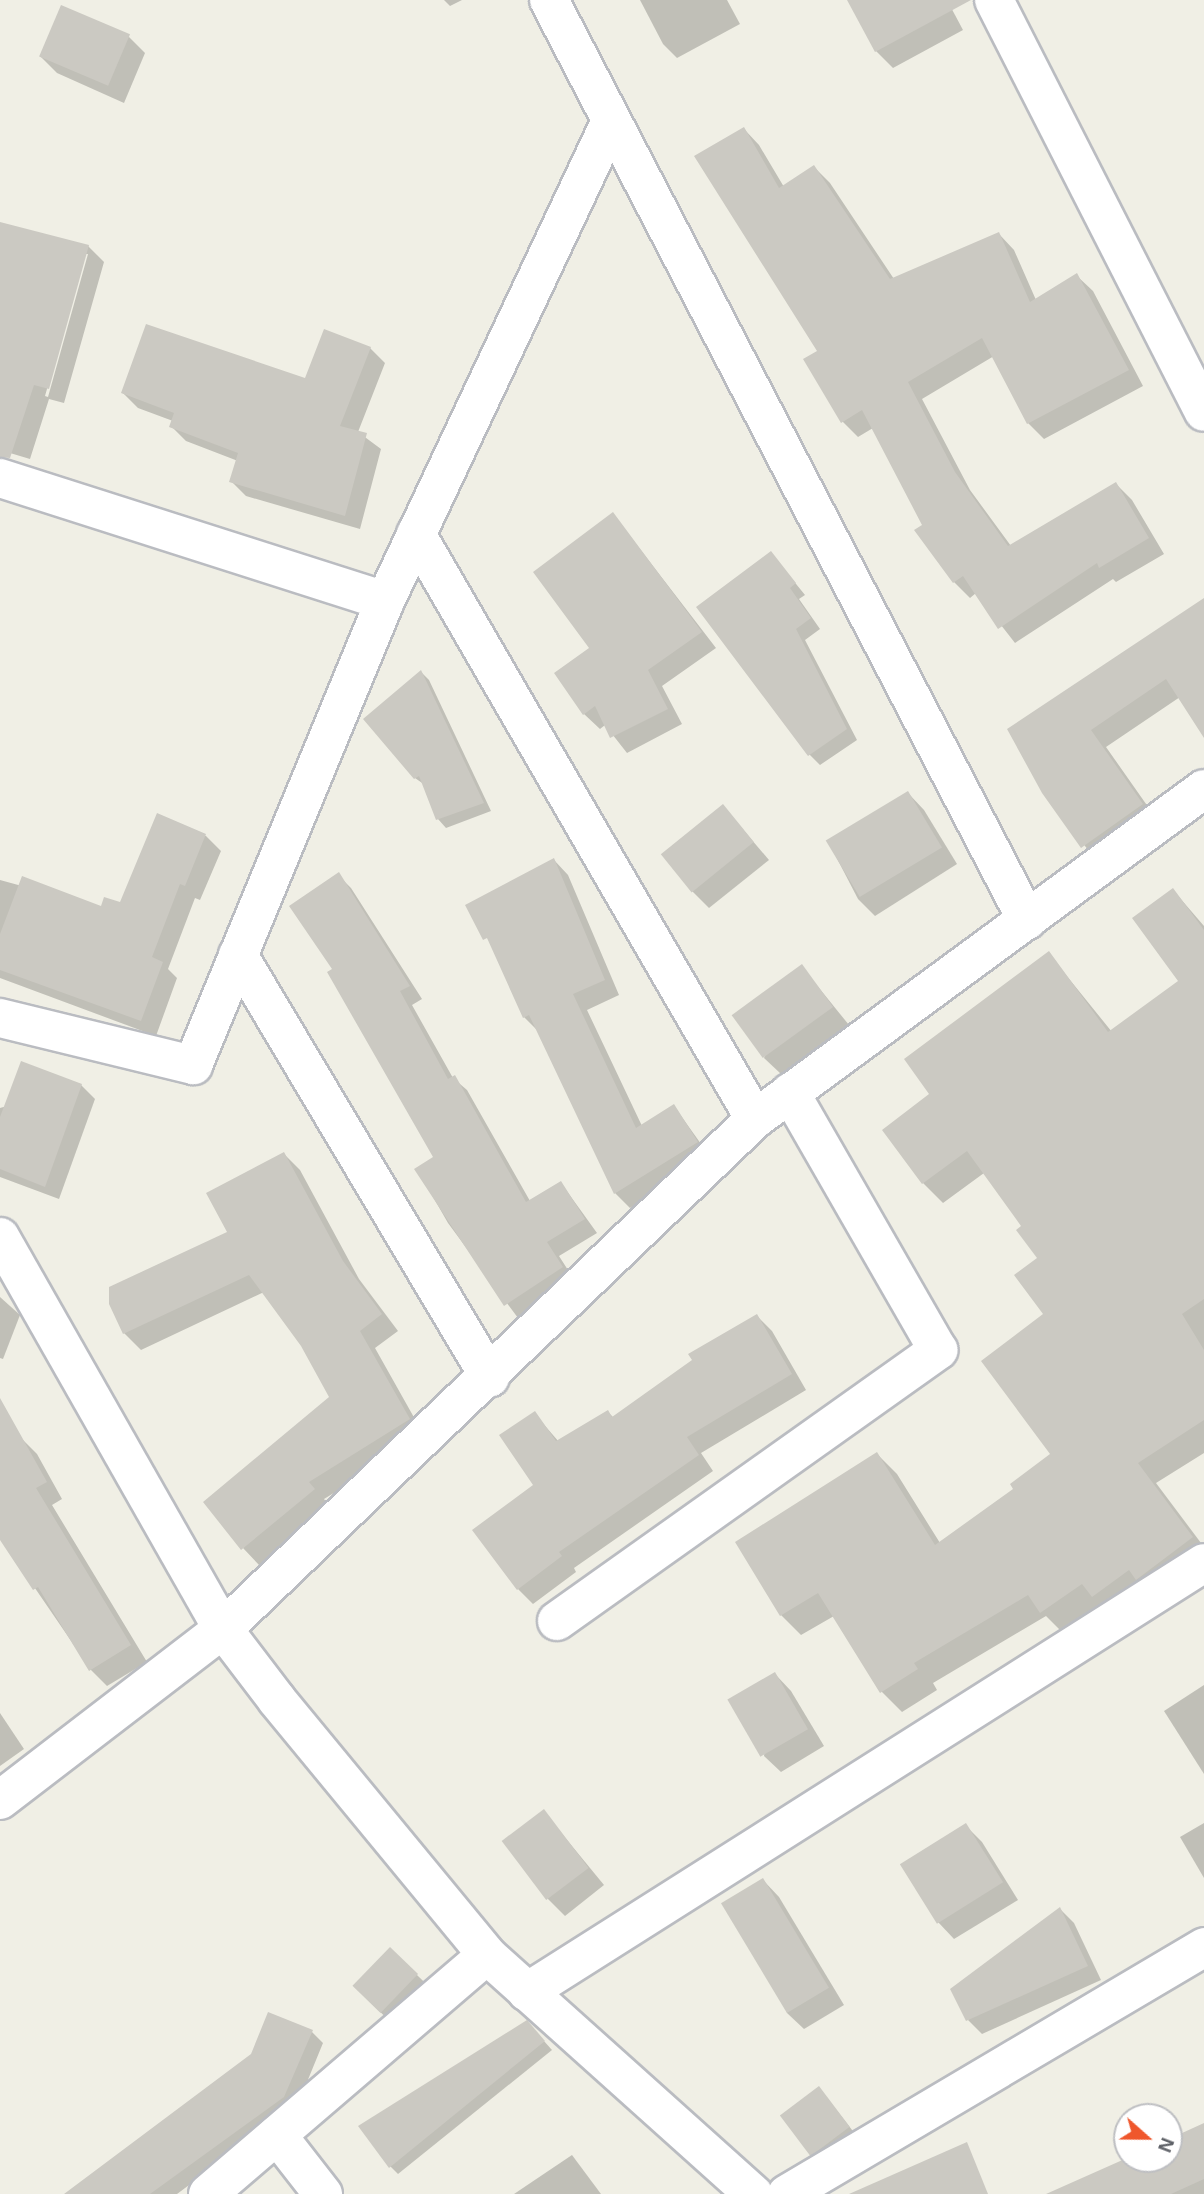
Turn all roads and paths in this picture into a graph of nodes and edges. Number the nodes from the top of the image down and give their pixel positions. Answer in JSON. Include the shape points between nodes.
{"nodes":[{"id":1,"x":549,"y":0,"type":"edge"},
{"id":2,"x":994,"y":0,"type":"edge"},
{"id":3,"x":610,"y":123,"type":"junction"},
{"id":4,"x":1204,"y":412,"type":"edge"},
{"id":5,"x":0,"y":478,"type":"edge"},
{"id":6,"x":416,"y":534,"type":"junction"},
{"id":7,"x":385,"y":601,"type":"junction"},
{"id":8,"x":1204,"y":789,"type":"edge"},
{"id":9,"x":1027,"y":920,"type":"junction"},
{"id":10,"x":238,"y":955,"type":"junction"},
{"id":11,"x":0,"y":1018,"type":"edge"},
{"id":12,"x":790,"y":1093,"type":"junction"},
{"id":13,"x":755,"y":1119,"type":"junction"},
{"id":14,"x":0,"y":1237,"type":"edge"},
{"id":15,"x":490,"y":1377,"type":"junction"},
{"id":16,"x":1204,"y":1563,"type":"edge"},
{"id":17,"x":557,"y":1621,"type":"dead end"},
{"id":18,"x":223,"y":1629,"type":"junction"},
{"id":19,"x":0,"y":1800,"type":"edge"},
{"id":20,"x":1204,"y":1947,"type":"edge"},
{"id":21,"x":487,"y":1955,"type":"junction"},
{"id":22,"x":527,"y":1992,"type":"junction"},
{"id":23,"x":277,"y":2135,"type":"junction"},
{"id":24,"x":208,"y":2194,"type":"edge"},
{"id":25,"x":323,"y":2194,"type":"edge"},
{"id":26,"x":753,"y":2194,"type":"edge"},
{"id":27,"x":787,"y":2194,"type":"edge"}],
"edges":[{"from":1,"to":3,"type":"street"},
{"from":2,"to":4,"type":"street"},
{"from":3,"to":6,"type":"street"},
{"from":3,"to":9,"type":"street"},
{"from":5,"to":7,"type":"street"},
{"from":6,"to":7,"type":"street"},
{"from":6,"to":13,"type":"street"},
{"from":7,"to":10,"type":"street"},
{"from":8,"to":9,"type":"street"},
{"from":9,"to":12,"type":"street"},
{"from":10,"to":11,"type":"street","via":[[193,1065]]},
{"from":10,"to":15,"type":"street"},
{"from":12,"to":13,"type":"street"},
{"from":12,"to":17,"type":"street","via":[[938,1350]]},
{"from":13,"to":15,"type":"street"},
{"from":14,"to":18,"type":"street"},
{"from":15,"to":18,"type":"street"},
{"from":16,"to":22,"type":"street"},
{"from":18,"to":19,"type":"street"},
{"from":18,"to":21,"type":"street"},
{"from":20,"to":27,"type":"street"},
{"from":21,"to":22,"type":"street"},
{"from":21,"to":23,"type":"street"},
{"from":22,"to":26,"type":"street"},
{"from":23,"to":24,"type":"street"},
{"from":23,"to":25,"type":"street"}]}
